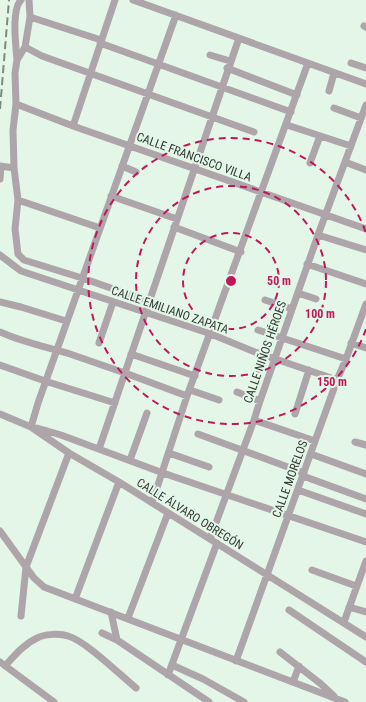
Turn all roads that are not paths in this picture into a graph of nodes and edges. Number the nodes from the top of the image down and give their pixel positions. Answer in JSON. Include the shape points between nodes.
{"nodes":[{"id":1,"x":22,"y":0,"type":"edge"},
{"id":2,"x":29,"y":0,"type":"edge"},
{"id":3,"x":115,"y":0,"type":"edge"},
{"id":4,"x":133,"y":0,"type":"edge"},
{"id":5,"x":176,"y":15,"type":"junction"},
{"id":6,"x":30,"y":17,"type":"junction"},
{"id":7,"x":239,"y":38,"type":"junction"},
{"id":8,"x":101,"y":41,"type":"junction"},
{"id":9,"x":25,"y":47,"type":"junction"},
{"id":10,"x":210,"y":55,"type":"dead end"},
{"id":11,"x":17,"y":60,"type":"junction"},
{"id":12,"x":308,"y":63,"type":"junction"},
{"id":13,"x":352,"y":63,"type":"dead end"},
{"id":14,"x":158,"y":64,"type":"junction"},
{"id":15,"x":229,"y":65,"type":"junction"},
{"id":16,"x":366,"y":68,"type":"edge"},
{"id":17,"x":90,"y":73,"type":"junction"},
{"id":18,"x":334,"y":73,"type":"junction"},
{"id":19,"x":366,"y":84,"type":"edge"},
{"id":20,"x":221,"y":86,"type":"junction"},
{"id":21,"x":329,"y":91,"type":"dead end"},
{"id":22,"x":147,"y":94,"type":"junction"},
{"id":23,"x":298,"y":95,"type":"junction"},
{"id":24,"x":16,"y":104,"type":"junction"},
{"id":25,"x":366,"y":105,"type":"edge"},
{"id":26,"x":334,"y":108,"type":"dead end"},
{"id":27,"x":291,"y":112,"type":"junction"},
{"id":28,"x":211,"y":117,"type":"junction"},
{"id":29,"x":361,"y":118,"type":"junction"},
{"id":30,"x":287,"y":125,"type":"junction"},
{"id":31,"x":73,"y":126,"type":"junction"},
{"id":32,"x":254,"y":132,"type":"dead end"},
{"id":33,"x":320,"y":136,"type":"junction"},
{"id":34,"x":129,"y":145,"type":"junction"},
{"id":35,"x":351,"y":146,"type":"junction"},
{"id":36,"x":345,"y":162,"type":"junction"},
{"id":37,"x":310,"y":163,"type":"dead end"},
{"id":38,"x":1,"y":166,"type":"edge"},
{"id":39,"x":122,"y":166,"type":"junction"},
{"id":40,"x":14,"y":168,"type":"junction"},
{"id":41,"x":193,"y":169,"type":"junction"},
{"id":42,"x":366,"y":170,"type":"edge"},
{"id":43,"x":136,"y":172,"type":"dead end"},
{"id":44,"x":0,"y":179,"type":"edge"},
{"id":45,"x":262,"y":193,"type":"junction"},
{"id":46,"x":111,"y":196,"type":"junction"},
{"id":47,"x":18,"y":200,"type":"junction"},
{"id":48,"x":326,"y":215,"type":"junction"},
{"id":49,"x":176,"y":219,"type":"junction"},
{"id":50,"x":174,"y":227,"type":"junction"},
{"id":51,"x":100,"y":228,"type":"junction"},
{"id":52,"x":366,"y":229,"type":"edge"},
{"id":53,"x":318,"y":235,"type":"junction"},
{"id":54,"x":366,"y":250,"type":"edge"},
{"id":55,"x":240,"y":252,"type":"junction"},
{"id":56,"x":0,"y":255,"type":"edge"},
{"id":57,"x":308,"y":264,"type":"junction"},
{"id":58,"x":82,"y":278,"type":"junction"},
{"id":59,"x":366,"y":284,"type":"edge"},
{"id":60,"x":77,"y":290,"type":"junction"},
{"id":61,"x":298,"y":293,"type":"junction"},
{"id":62,"x":316,"y":299,"type":"dead end"},
{"id":63,"x":265,"y":300,"type":"dead end"},
{"id":64,"x":148,"y":301,"type":"junction"},
{"id":65,"x":0,"y":302,"type":"edge"},
{"id":66,"x":113,"y":302,"type":"junction"},
{"id":67,"x":366,"y":304,"type":"edge"},
{"id":68,"x":292,"y":309,"type":"junction"},
{"id":69,"x":145,"y":313,"type":"junction"},
{"id":70,"x":364,"y":317,"type":"edge"},
{"id":71,"x":66,"y":321,"type":"junction"},
{"id":72,"x":258,"y":330,"type":"dead end"},
{"id":73,"x":0,"y":332,"type":"edge"},
{"id":74,"x":211,"y":334,"type":"junction"},
{"id":75,"x":282,"y":338,"type":"junction"},
{"id":76,"x":99,"y":343,"type":"dead end"},
{"id":77,"x":351,"y":343,"type":"junction"},
{"id":78,"x":366,"y":348,"type":"edge"},
{"id":79,"x":56,"y":350,"type":"junction"},
{"id":80,"x":131,"y":354,"type":"junction"},
{"id":81,"x":275,"y":358,"type":"junction"},
{"id":82,"x":346,"y":359,"type":"junction"},
{"id":83,"x":0,"y":365,"type":"edge"},
{"id":84,"x":309,"y":370,"type":"junction"},
{"id":85,"x":125,"y":372,"type":"junction"},
{"id":86,"x":195,"y":376,"type":"junction"},
{"id":87,"x":337,"y":380,"type":"junction"},
{"id":88,"x":46,"y":381,"type":"junction"},
{"id":89,"x":237,"y":392,"type":"dead end"},
{"id":90,"x":188,"y":393,"type":"junction"},
{"id":91,"x":219,"y":400,"type":"dead end"},
{"id":92,"x":260,"y":401,"type":"junction"},
{"id":93,"x":115,"y":403,"type":"junction"},
{"id":94,"x":146,"y":413,"type":"dead end"},
{"id":95,"x":0,"y":414,"type":"edge"},
{"id":96,"x":295,"y":414,"type":"dead end"},
{"id":97,"x":254,"y":420,"type":"junction"},
{"id":98,"x":31,"y":427,"type":"junction"},
{"id":99,"x":198,"y":434,"type":"dead end"},
{"id":100,"x":315,"y":441,"type":"junction"},
{"id":101,"x":355,"y":442,"type":"dead end"},
{"id":102,"x":366,"y":445,"type":"edge"},
{"id":103,"x":99,"y":449,"type":"junction"},
{"id":104,"x":243,"y":450,"type":"junction"},
{"id":105,"x":69,"y":453,"type":"junction"},
{"id":106,"x":169,"y":453,"type":"junction"},
{"id":107,"x":311,"y":454,"type":"junction"},
{"id":108,"x":130,"y":460,"type":"junction"},
{"id":109,"x":209,"y":467,"type":"dead end"},
{"id":110,"x":163,"y":473,"type":"junction"},
{"id":111,"x":366,"y":474,"type":"edge"},
{"id":112,"x":303,"y":475,"type":"junction"},
{"id":113,"x":119,"y":482,"type":"junction"},
{"id":114,"x":298,"y":490,"type":"junction"},
{"id":115,"x":227,"y":494,"type":"junction"},
{"id":116,"x":366,"y":499,"type":"edge"},
{"id":117,"x":152,"y":503,"type":"junction"},
{"id":118,"x":168,"y":513,"type":"junction"},
{"id":119,"x":366,"y":514,"type":"edge"},
{"id":120,"x":288,"y":516,"type":"junction"},
{"id":121,"x":0,"y":531,"type":"edge"},
{"id":122,"x":210,"y":539,"type":"junction"},
{"id":123,"x":366,"y":542,"type":"edge"},
{"id":124,"x":217,"y":543,"type":"junction"},
{"id":125,"x":366,"y":561,"type":"edge"},
{"id":126,"x":26,"y":567,"type":"junction"},
{"id":127,"x":312,"y":570,"type":"dead end"},
{"id":128,"x":364,"y":573,"type":"edge"},
{"id":129,"x":267,"y":575,"type":"junction"},
{"id":130,"x":356,"y":586,"type":"junction"},
{"id":131,"x":75,"y":599,"type":"junction"},
{"id":132,"x":349,"y":607,"type":"junction"},
{"id":133,"x":289,"y":610,"type":"dead end"},
{"id":134,"x":111,"y":612,"type":"junction"},
{"id":135,"x":366,"y":612,"type":"edge"},
{"id":136,"x":21,"y":616,"type":"dead end"},
{"id":137,"x":128,"y":618,"type":"junction"},
{"id":138,"x":344,"y":622,"type":"junction"},
{"id":139,"x":102,"y":633,"type":"dead end"},
{"id":140,"x":366,"y":637,"type":"edge"},
{"id":141,"x":182,"y":639,"type":"junction"},
{"id":142,"x":117,"y":640,"type":"junction"},
{"id":143,"x":280,"y":652,"type":"dead end"},
{"id":144,"x":236,"y":661,"type":"junction"},
{"id":145,"x":366,"y":662,"type":"edge"},
{"id":146,"x":2,"y":664,"type":"edge"},
{"id":147,"x":172,"y":665,"type":"junction"},
{"id":148,"x":299,"y":666,"type":"junction"},
{"id":149,"x":168,"y":675,"type":"junction"},
{"id":150,"x":293,"y":682,"type":"junction"},
{"id":151,"x":136,"y":688,"type":"dead end"},
{"id":152,"x":337,"y":699,"type":"junction"},
{"id":153,"x":54,"y":702,"type":"edge"},
{"id":154,"x":209,"y":702,"type":"edge"},
{"id":155,"x":244,"y":702,"type":"edge"},
{"id":156,"x":345,"y":702,"type":"edge"}],
"edges":[{"from":1,"to":11,"type":"street","via":[[18,3],[15,23]]},
{"from":2,"to":6,"type":"street"},
{"from":3,"to":8,"type":"street"},
{"from":4,"to":5,"type":"street"},
{"from":5,"to":7,"type":"street"},
{"from":5,"to":14,"type":"street"},
{"from":6,"to":8,"type":"street"},
{"from":6,"to":9,"type":"street"},
{"from":7,"to":12,"type":"street"},
{"from":7,"to":15,"type":"street"},
{"from":8,"to":14,"type":"street"},
{"from":8,"to":17,"type":"street"},
{"from":9,"to":11,"type":"street"},
{"from":9,"to":17,"type":"street","via":[[42,56]]},
{"from":10,"to":15,"type":"street"},
{"from":11,"to":24,"type":"street"},
{"from":12,"to":18,"type":"street"},
{"from":12,"to":23,"type":"street"},
{"from":13,"to":16,"type":"street"},
{"from":14,"to":20,"type":"street"},
{"from":14,"to":22,"type":"street"},
{"from":15,"to":20,"type":"street"},
{"from":15,"to":23,"type":"street"},
{"from":17,"to":22,"type":"street"},
{"from":17,"to":31,"type":"street"},
{"from":18,"to":19,"type":"street"},
{"from":18,"to":21,"type":"street"},
{"from":20,"to":27,"type":"street"},
{"from":20,"to":28,"type":"street"},
{"from":22,"to":28,"type":"street"},
{"from":22,"to":34,"type":"street"},
{"from":23,"to":27,"type":"street"},
{"from":24,"to":31,"type":"street","name":"CALLE FRANCISCO VILLA"},
{"from":24,"to":40,"type":"street","via":[[13,130]]},
{"from":25,"to":29,"type":"street","name":"CALLE NIÑOS HÉROES"},
{"from":26,"to":29,"type":"street"},
{"from":27,"to":30,"type":"street"},
{"from":28,"to":32,"type":"street"},
{"from":28,"to":41,"type":"street"},
{"from":29,"to":35,"type":"street","name":"CALLE NIÑOS HÉROES"},
{"from":30,"to":33,"type":"street"},
{"from":30,"to":45,"type":"street"},
{"from":31,"to":34,"type":"street","name":"CALLE FRANCISCO VILLA"},
{"from":33,"to":35,"type":"street"},
{"from":33,"to":37,"type":"street"},
{"from":34,"to":39,"type":"street"},
{"from":34,"to":41,"type":"street","name":"CALLE FRANCISCO VILLA"},
{"from":35,"to":36,"type":"street","name":"CALLE NIÑOS HÉROES"},
{"from":36,"to":42,"type":"street"},
{"from":36,"to":48,"type":"street","name":"CALLE NIÑOS HÉROES"},
{"from":38,"to":40,"type":"street"},
{"from":38,"to":44,"type":"street"},
{"from":39,"to":43,"type":"street"},
{"from":39,"to":46,"type":"street"},
{"from":40,"to":47,"type":"street"},
{"from":41,"to":45,"type":"street","name":"CALLE FRANCISCO VILLA"},
{"from":41,"to":49,"type":"street"},
{"from":45,"to":48,"type":"street","name":"CALLE FRANCISCO VILLA"},
{"from":45,"to":55,"type":"street"},
{"from":46,"to":49,"type":"street"},
{"from":46,"to":51,"type":"street"},
{"from":47,"to":51,"type":"street"},
{"from":47,"to":58,"type":"street","via":[[15,229],[18,254],[21,258]]},
{"from":48,"to":52,"type":"street","name":"CALLE FRANCISCO VILLA"},
{"from":48,"to":53,"type":"street","name":"CALLE NIÑOS HÉROES"},
{"from":49,"to":50,"type":"street"},
{"from":50,"to":55,"type":"street"},
{"from":50,"to":64,"type":"street"},
{"from":51,"to":58,"type":"street"},
{"from":53,"to":54,"type":"street"},
{"from":53,"to":57,"type":"street","name":"CALLE NIÑOS HÉROES"},
{"from":55,"to":74,"type":"street"},
{"from":56,"to":60,"type":"street","name":"CALLE EMILIANO ZAPATA","via":[[21,271]]},
{"from":57,"to":59,"type":"street"},
{"from":57,"to":61,"type":"street","name":"CALLE NIÑOS HÉROES"},
{"from":58,"to":60,"type":"street"},
{"from":58,"to":64,"type":"street"},
{"from":60,"to":66,"type":"street","name":"CALLE EMILIANO ZAPATA"},
{"from":60,"to":71,"type":"street"},
{"from":61,"to":62,"type":"street"},
{"from":61,"to":68,"type":"street","name":"CALLE NIÑOS HÉROES"},
{"from":63,"to":68,"type":"street"},
{"from":64,"to":69,"type":"street"},
{"from":65,"to":71,"type":"street"},
{"from":66,"to":69,"type":"street","name":"CALLE EMILIANO ZAPATA"},
{"from":66,"to":76,"type":"street"},
{"from":67,"to":70,"type":"street","name":"CALLE MORELOS"},
{"from":68,"to":75,"type":"street","name":"CALLE NIÑOS HÉROES"},
{"from":69,"to":74,"type":"street","name":"CALLE EMILIANO ZAPATA"},
{"from":69,"to":80,"type":"street"},
{"from":70,"to":77,"type":"street","name":"CALLE MORELOS"},
{"from":71,"to":79,"type":"street"},
{"from":72,"to":75,"type":"street"},
{"from":73,"to":79,"type":"street","via":[[16,340]]},
{"from":74,"to":81,"type":"street","name":"CALLE EMILIANO ZAPATA"},
{"from":74,"to":86,"type":"street"},
{"from":75,"to":81,"type":"street","name":"CALLE NIÑOS HÉROES"},
{"from":75,"to":82,"type":"street"},
{"from":77,"to":78,"type":"street"},
{"from":77,"to":82,"type":"street","name":"CALLE MORELOS"},
{"from":79,"to":85,"type":"street"},
{"from":79,"to":88,"type":"street"},
{"from":80,"to":85,"type":"street"},
{"from":80,"to":86,"type":"street"},
{"from":81,"to":84,"type":"street","name":"CALLE EMILIANO ZAPATA"},
{"from":81,"to":92,"type":"street","name":"CALLE NIÑOS HÉROES"},
{"from":82,"to":87,"type":"street","name":"CALLE MORELOS"},
{"from":83,"to":88,"type":"street"},
{"from":84,"to":87,"type":"street","name":"CALLE EMILIANO ZAPATA"},
{"from":84,"to":96,"type":"street"},
{"from":85,"to":90,"type":"street"},
{"from":85,"to":93,"type":"street"},
{"from":86,"to":90,"type":"street"},
{"from":87,"to":100,"type":"street","name":"CALLE MORELOS"},
{"from":88,"to":93,"type":"street"},
{"from":88,"to":98,"type":"street"},
{"from":89,"to":92,"type":"street"},
{"from":90,"to":91,"type":"street"},
{"from":90,"to":106,"type":"street"},
{"from":92,"to":97,"type":"street","name":"CALLE NIÑOS HÉROES"},
{"from":93,"to":103,"type":"street"},
{"from":94,"to":108,"type":"street"},
{"from":95,"to":98,"type":"street","name":"CALLE ÁLVARO OBREGÓN"},
{"from":97,"to":100,"type":"street"},
{"from":97,"to":104,"type":"street","name":"CALLE NIÑOS HÉROES"},
{"from":98,"to":103,"type":"street"},
{"from":98,"to":105,"type":"street","name":"CALLE ÁLVARO OBREGÓN"},
{"from":99,"to":104,"type":"street"},
{"from":100,"to":107,"type":"street","name":"CALLE MORELOS"},
{"from":101,"to":102,"type":"street"},
{"from":103,"to":108,"type":"street"},
{"from":104,"to":112,"type":"street"},
{"from":104,"to":115,"type":"street","name":"CALLE NIÑOS HÉROES"},
{"from":105,"to":113,"type":"street","name":"CALLE ÁLVARO OBREGÓN"},
{"from":105,"to":126,"type":"street"},
{"from":106,"to":109,"type":"street"},
{"from":106,"to":110,"type":"street"},
{"from":107,"to":111,"type":"street"},
{"from":107,"to":112,"type":"street","name":"CALLE MORELOS"},
{"from":108,"to":110,"type":"street"},
{"from":110,"to":115,"type":"street"},
{"from":110,"to":117,"type":"street"},
{"from":112,"to":114,"type":"street","name":"CALLE MORELOS"},
{"from":112,"to":116,"type":"street"},
{"from":113,"to":117,"type":"street","name":"CALLE ÁLVARO OBREGÓN"},
{"from":113,"to":131,"type":"street"},
{"from":114,"to":119,"type":"street"},
{"from":114,"to":120,"type":"street","name":"CALLE MORELOS"},
{"from":115,"to":120,"type":"street"},
{"from":115,"to":122,"type":"street","name":"CALLE NIÑOS HÉROES"},
{"from":117,"to":118,"type":"street","name":"CALLE ÁLVARO OBREGÓN"},
{"from":118,"to":122,"type":"street","name":"CALLE ÁLVARO OBREGÓN"},
{"from":118,"to":137,"type":"street"},
{"from":120,"to":123,"type":"street"},
{"from":120,"to":129,"type":"street","name":"CALLE MORELOS"},
{"from":121,"to":126,"type":"street"},
{"from":122,"to":124,"type":"street","name":"CALLE ÁLVARO OBREGÓN"},
{"from":124,"to":129,"type":"street","name":"CALLE ÁLVARO OBREGÓN"},
{"from":124,"to":141,"type":"street"},
{"from":125,"to":128,"type":"street"},
{"from":126,"to":131,"type":"street","via":[[44,587]]},
{"from":126,"to":136,"type":"street"},
{"from":127,"to":130,"type":"street"},
{"from":128,"to":130,"type":"street"},
{"from":129,"to":138,"type":"street","name":"CALLE ÁLVARO OBREGÓN"},
{"from":129,"to":144,"type":"street","name":"CALLE MORELOS"},
{"from":130,"to":132,"type":"street"},
{"from":131,"to":134,"type":"street"},
{"from":132,"to":135,"type":"street"},
{"from":132,"to":138,"type":"street"},
{"from":133,"to":145,"type":"street"},
{"from":134,"to":137,"type":"street"},
{"from":134,"to":142,"type":"street"},
{"from":137,"to":141,"type":"street"},
{"from":138,"to":140,"type":"street","name":"CALLE ÁLVARO OBREGÓN"},
{"from":139,"to":142,"type":"street"},
{"from":141,"to":144,"type":"street"},
{"from":141,"to":147,"type":"street"},
{"from":142,"to":149,"type":"street"},
{"from":143,"to":148,"type":"street"},
{"from":144,"to":150,"type":"street"},
{"from":146,"to":151,"type":"street","via":[[38,637],[67,635],[79,640]]},
{"from":146,"to":153,"type":"street"},
{"from":147,"to":149,"type":"street"},
{"from":147,"to":155,"type":"street"},
{"from":148,"to":150,"type":"street"},
{"from":148,"to":152,"type":"street"},
{"from":149,"to":154,"type":"street"},
{"from":150,"to":152,"type":"street"},
{"from":152,"to":156,"type":"street"}]}
